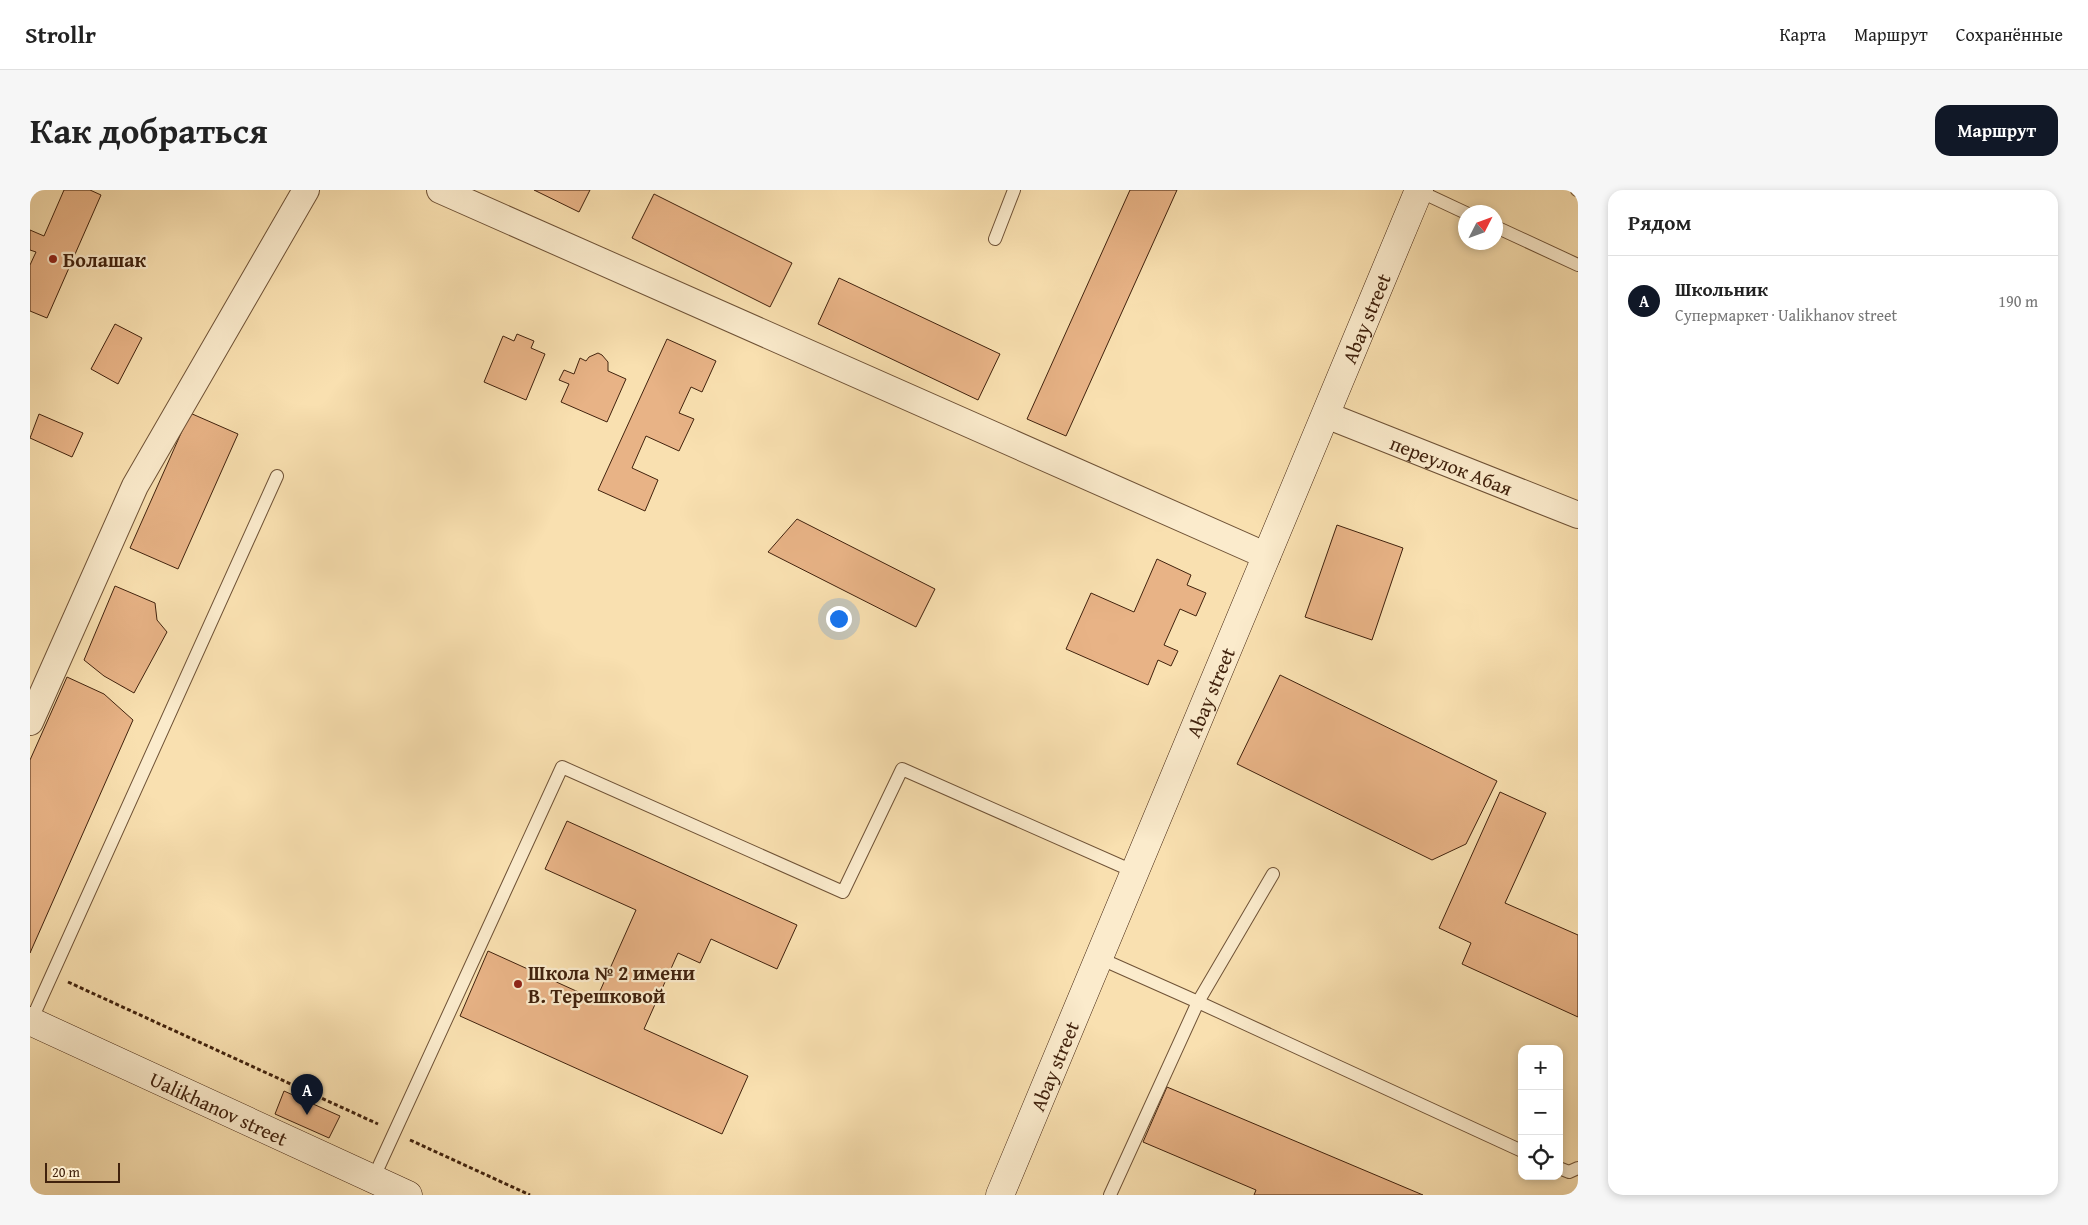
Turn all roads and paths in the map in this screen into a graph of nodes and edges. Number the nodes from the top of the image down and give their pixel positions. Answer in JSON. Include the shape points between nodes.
{"nodes":[{"id":1,"x":306,"y":190,"type":"edge"},
{"id":2,"x":440,"y":190,"type":"edge"},
{"id":3,"x":1014,"y":190,"type":"edge"},
{"id":4,"x":1419,"y":191,"type":"edge"},
{"id":5,"x":1458,"y":209,"type":"edge"},
{"id":6,"x":1503,"y":230,"type":"edge"},
{"id":7,"x":995,"y":239,"type":"dead end"},
{"id":8,"x":1578,"y":264,"type":"edge"},
{"id":9,"x":1326,"y":415,"type":"junction"},
{"id":10,"x":277,"y":476,"type":"dead end"},
{"id":11,"x":1578,"y":515,"type":"edge"},
{"id":12,"x":1267,"y":556,"type":"junction"},
{"id":13,"x":30,"y":722,"type":"edge"},
{"id":14,"x":1135,"y":872,"type":"junction"},
{"id":15,"x":1273,"y":874,"type":"dead end"},
{"id":16,"x":1099,"y":958,"type":"junction"},
{"id":17,"x":52,"y":974,"type":"junction"},
{"id":18,"x":1198,"y":1002,"type":"junction"},
{"id":19,"x":30,"y":1021,"type":"edge"},
{"id":20,"x":395,"y":1132,"type":"junction"},
{"id":21,"x":1518,"y":1149,"type":"edge"},
{"id":22,"x":1578,"y":1168,"type":"edge"},
{"id":23,"x":1563,"y":1170,"type":"edge"},
{"id":24,"x":370,"y":1187,"type":"edge"},
{"id":25,"x":408,"y":1195,"type":"edge"},
{"id":26,"x":530,"y":1195,"type":"edge"},
{"id":27,"x":1000,"y":1195,"type":"edge"},
{"id":28,"x":1110,"y":1195,"type":"edge"}],
"edges":[{"from":1,"to":13,"type":"street","via":[[135,486]]},
{"from":2,"to":12,"type":"street"},
{"from":3,"to":7,"type":"lane"},
{"from":4,"to":5,"type":"lane"},
{"from":4,"to":9,"type":"main road","name":"Abay street"},
{"from":6,"to":8,"type":"lane"},
{"from":9,"to":11,"type":"street","name":"переулок Абая"},
{"from":9,"to":12,"type":"main road","name":"Abay street"},
{"from":10,"to":17,"type":"lane"},
{"from":12,"to":14,"type":"main road","name":"Abay street"},
{"from":14,"to":16,"type":"main road","name":"Abay street"},
{"from":14,"to":20,"type":"lane","via":[[902,769],[843,892],[562,767]]},
{"from":15,"to":18,"type":"lane"},
{"from":16,"to":18,"type":"lane"},
{"from":16,"to":27,"type":"main road","name":"Abay street"},
{"from":17,"to":19,"type":"lane"},
{"from":17,"to":20,"type":"path"},
{"from":18,"to":21,"type":"lane"},
{"from":18,"to":28,"type":"lane"},
{"from":19,"to":24,"type":"main road","name":"Ualikhanov street"},
{"from":20,"to":24,"type":"lane"},
{"from":20,"to":26,"type":"path"},
{"from":22,"to":23,"type":"lane","via":[[1569,1172]]},
{"from":24,"to":25,"type":"main road","name":"Ualikhanov street"}]}
